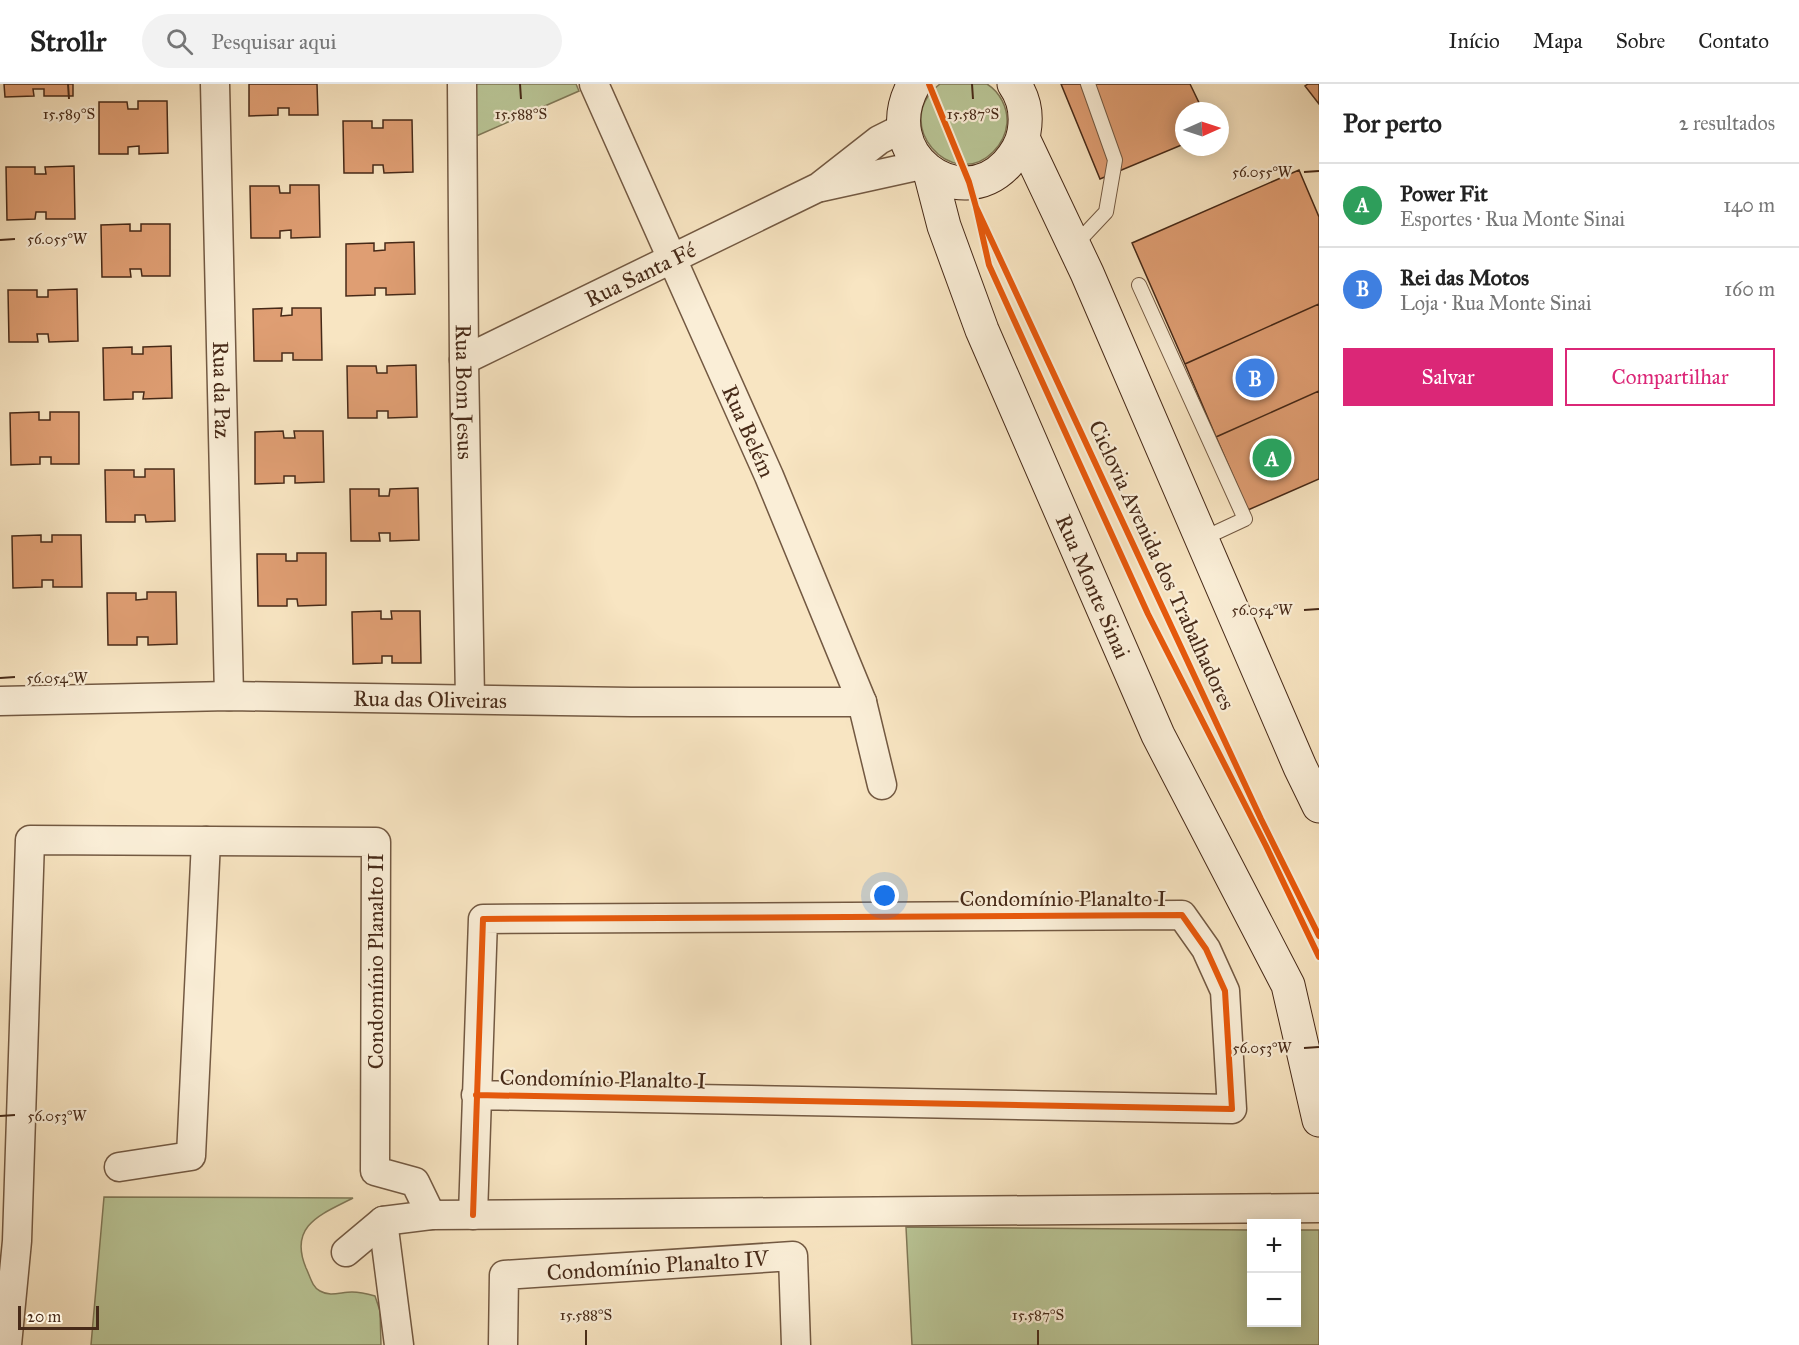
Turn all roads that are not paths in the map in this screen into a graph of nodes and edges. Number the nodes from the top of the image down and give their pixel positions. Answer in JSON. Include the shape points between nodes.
{"nodes":[{"id":1,"x":215,"y":84,"type":"edge"},
{"id":2,"x":462,"y":84,"type":"edge"},
{"id":3,"x":594,"y":84,"type":"edge"},
{"id":4,"x":1014,"y":84,"type":"edge"},
{"id":5,"x":1088,"y":84,"type":"edge"},
{"id":6,"x":902,"y":101,"type":"edge"},
{"id":7,"x":1023,"y":138,"type":"junction"},
{"id":8,"x":926,"y":169,"type":"junction"},
{"id":9,"x":819,"y":187,"type":"junction"},
{"id":10,"x":1074,"y":246,"type":"junction"},
{"id":11,"x":671,"y":259,"type":"junction"},
{"id":12,"x":1139,"y":285,"type":"dead end"},
{"id":13,"x":464,"y":360,"type":"junction"},
{"id":14,"x":1202,"y":539,"type":"junction"},
{"id":15,"x":229,"y":696,"type":"junction"},
{"id":16,"x":470,"y":699,"type":"junction"},
{"id":17,"x":0,"y":701,"type":"edge"},
{"id":18,"x":862,"y":702,"type":"junction"},
{"id":19,"x":882,"y":785,"type":"dead end"},
{"id":20,"x":1319,"y":806,"type":"edge"},
{"id":21,"x":206,"y":841,"type":"junction"},
{"id":22,"x":476,"y":1095,"type":"junction"},
{"id":23,"x":1319,"y":1120,"type":"edge"},
{"id":24,"x":120,"y":1167,"type":"dead end"},
{"id":25,"x":1319,"y":1208,"type":"edge"},
{"id":26,"x":431,"y":1215,"type":"junction"},
{"id":27,"x":473,"y":1215,"type":"junction"},
{"id":28,"x":383,"y":1221,"type":"junction"},
{"id":29,"x":346,"y":1252,"type":"dead end"},
{"id":30,"x":7,"y":1345,"type":"edge"},
{"id":31,"x":399,"y":1345,"type":"edge"},
{"id":32,"x":503,"y":1345,"type":"edge"},
{"id":33,"x":796,"y":1345,"type":"edge"}],
"edges":[{"from":1,"to":15,"type":"street","name":"Rua da Paz"},
{"from":2,"to":13,"type":"street","name":"Rua Bom Jesus"},
{"from":3,"to":11,"type":"street","name":"Rua Belém"},
{"from":4,"to":7,"type":"main road","via":[[1024,105]]},
{"from":5,"to":10,"type":"lane","via":[[1114,160],[1106,212]]},
{"from":6,"to":8,"type":"main road","name":"Rua Monte Sinai","via":[[909,148]]},
{"from":6,"to":9,"type":"street","name":"Rua Santa Fé","via":[[879,140]]},
{"from":7,"to":8,"type":"main road","via":[[1016,154],[987,178],[969,182],[949,180]]},
{"from":7,"to":10,"type":"main road"},
{"from":8,"to":9,"type":"street","name":"Rua Santa Fé"},
{"from":8,"to":23,"type":"main road","name":"Rua Monte Sinai","via":[[982,330],[1158,735],[1287,985]]},
{"from":9,"to":11,"type":"street","name":"Rua Santa Fé"},
{"from":10,"to":14,"type":"main road"},
{"from":11,"to":13,"type":"street","name":"Rua Santa Fé"},
{"from":11,"to":18,"type":"street","name":"Rua Belém","via":[[769,476]]},
{"from":12,"to":14,"type":"lane","via":[[1245,519]]},
{"from":13,"to":16,"type":"street","name":"Rua Bom Jesus"},
{"from":14,"to":20,"type":"main road"},
{"from":15,"to":16,"type":"street","name":"Rua das Oliveiras"},
{"from":15,"to":17,"type":"street","name":"Rua das Oliveiras"},
{"from":16,"to":18,"type":"street","name":"Rua das Oliveiras"},
{"from":18,"to":19,"type":"street","name":"Rua Belém"},
{"from":21,"to":24,"type":"street","via":[[191,1156]]},
{"from":21,"to":26,"type":"street","name":"Condomínio Planalto II","via":[[375,842],[375,1171],[416,1182]]},
{"from":21,"to":30,"type":"street","name":"Condomínio Planalto II","via":[[30,840],[17,1241]]},
{"from":22,"to":22,"type":"street","name":"Condomínio Planalto I","via":[[483,919],[1182,915],[1206,949],[1224,991],[1232,1109]]},
{"from":22,"to":27,"type":"street","name":"Condomínio Planalto I"},
{"from":25,"to":27,"type":"street"},
{"from":26,"to":27,"type":"street"},
{"from":26,"to":28,"type":"street"},
{"from":28,"to":29,"type":"street"},
{"from":28,"to":31,"type":"street"},
{"from":32,"to":33,"type":"street","name":"Condomínio Planalto IV","via":[[504,1275],[793,1256]]}]}
